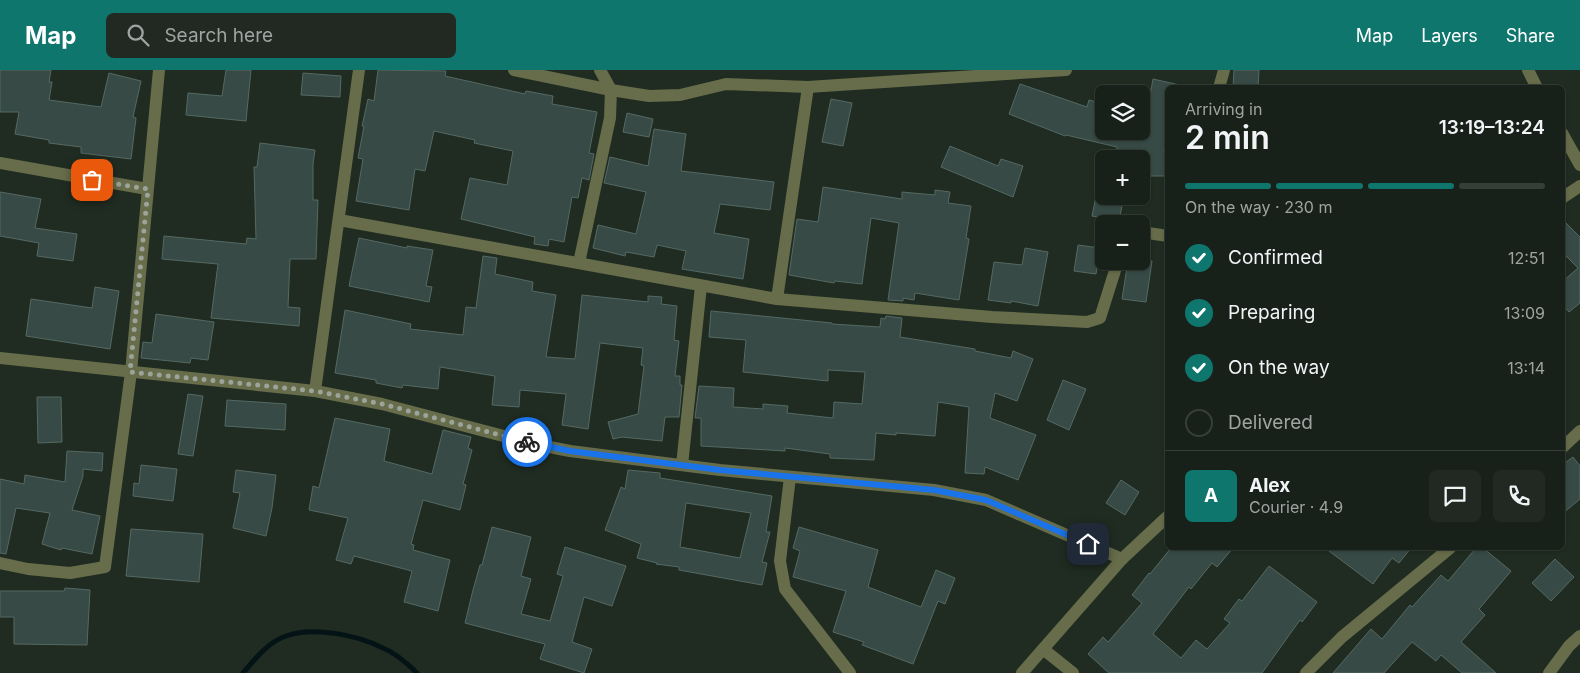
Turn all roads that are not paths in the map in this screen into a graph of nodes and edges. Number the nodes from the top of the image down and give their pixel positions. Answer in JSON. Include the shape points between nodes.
{"nodes":[{"id":1,"x":159,"y":70,"type":"edge"},
{"id":2,"x":359,"y":70,"type":"edge"},
{"id":3,"x":514,"y":70,"type":"edge"},
{"id":4,"x":600,"y":70,"type":"edge"},
{"id":5,"x":1066,"y":70,"type":"edge"},
{"id":6,"x":1224,"y":70,"type":"edge"},
{"id":7,"x":1528,"y":70,"type":"edge"},
{"id":8,"x":1220,"y":85,"type":"edge"},
{"id":9,"x":1536,"y":85,"type":"edge"},
{"id":10,"x":808,"y":86,"type":"junction"},
{"id":11,"x":610,"y":90,"type":"junction"},
{"id":12,"x":1565,"y":138,"type":"edge"},
{"id":13,"x":0,"y":163,"type":"edge"},
{"id":14,"x":1580,"y":165,"type":"edge"},
{"id":15,"x":1580,"y":186,"type":"edge"},
{"id":16,"x":148,"y":189,"type":"junction"},
{"id":17,"x":1565,"y":196,"type":"edge"},
{"id":18,"x":339,"y":220,"type":"junction"},
{"id":19,"x":1150,"y":233,"type":"edge"},
{"id":20,"x":1165,"y":236,"type":"edge"},
{"id":21,"x":579,"y":263,"type":"junction"},
{"id":22,"x":1115,"y":270,"type":"edge"},
{"id":23,"x":701,"y":286,"type":"junction"},
{"id":24,"x":777,"y":299,"type":"junction"},
{"id":25,"x":0,"y":358,"type":"edge"},
{"id":26,"x":130,"y":372,"type":"junction"},
{"id":27,"x":315,"y":391,"type":"junction"},
{"id":28,"x":1580,"y":431,"type":"edge"},
{"id":29,"x":1565,"y":445,"type":"edge"},
{"id":30,"x":682,"y":465,"type":"junction"},
{"id":31,"x":790,"y":477,"type":"junction"},
{"id":32,"x":1165,"y":519,"type":"edge"},
{"id":33,"x":1448,"y":550,"type":"edge"},
{"id":34,"x":1122,"y":559,"type":"junction"},
{"id":35,"x":0,"y":563,"type":"edge"},
{"id":36,"x":1580,"y":636,"type":"edge"},
{"id":37,"x":1043,"y":649,"type":"junction"},
{"id":38,"x":850,"y":673,"type":"edge"},
{"id":39,"x":1022,"y":673,"type":"edge"},
{"id":40,"x":1072,"y":673,"type":"edge"},
{"id":41,"x":1306,"y":673,"type":"edge"},
{"id":42,"x":1549,"y":673,"type":"edge"}],
"edges":[{"from":1,"to":16,"type":"street"},
{"from":2,"to":18,"type":"street"},
{"from":3,"to":11,"type":"street"},
{"from":4,"to":11,"type":"street"},
{"from":5,"to":10,"type":"street"},
{"from":6,"to":8,"type":"street"},
{"from":7,"to":9,"type":"street"},
{"from":10,"to":11,"type":"street","via":[[726,84],[680,95],[649,96]]},
{"from":10,"to":24,"type":"street"},
{"from":11,"to":21,"type":"street","via":[[610,118]]},
{"from":12,"to":14,"type":"street"},
{"from":13,"to":16,"type":"street"},
{"from":15,"to":17,"type":"street"},
{"from":16,"to":26,"type":"street"},
{"from":18,"to":21,"type":"street"},
{"from":18,"to":27,"type":"street"},
{"from":19,"to":20,"type":"street"},
{"from":21,"to":23,"type":"street"},
{"from":22,"to":24,"type":"street","via":[[1100,318],[1087,322]]},
{"from":23,"to":24,"type":"street"},
{"from":23,"to":30,"type":"street"},
{"from":25,"to":26,"type":"street"},
{"from":26,"to":27,"type":"street"},
{"from":26,"to":35,"type":"street","via":[[104,567],[70,574]]},
{"from":27,"to":30,"type":"street","via":[[382,404],[534,444]]},
{"from":28,"to":29,"type":"street"},
{"from":30,"to":31,"type":"street"},
{"from":31,"to":34,"type":"street","via":[[934,490],[986,500]]},
{"from":31,"to":38,"type":"street","via":[[780,561],[785,589]]},
{"from":32,"to":34,"type":"street"},
{"from":33,"to":41,"type":"street","via":[[1342,637]]},
{"from":34,"to":37,"type":"street"},
{"from":36,"to":42,"type":"street"},
{"from":37,"to":39,"type":"street"},
{"from":37,"to":40,"type":"street"}]}
